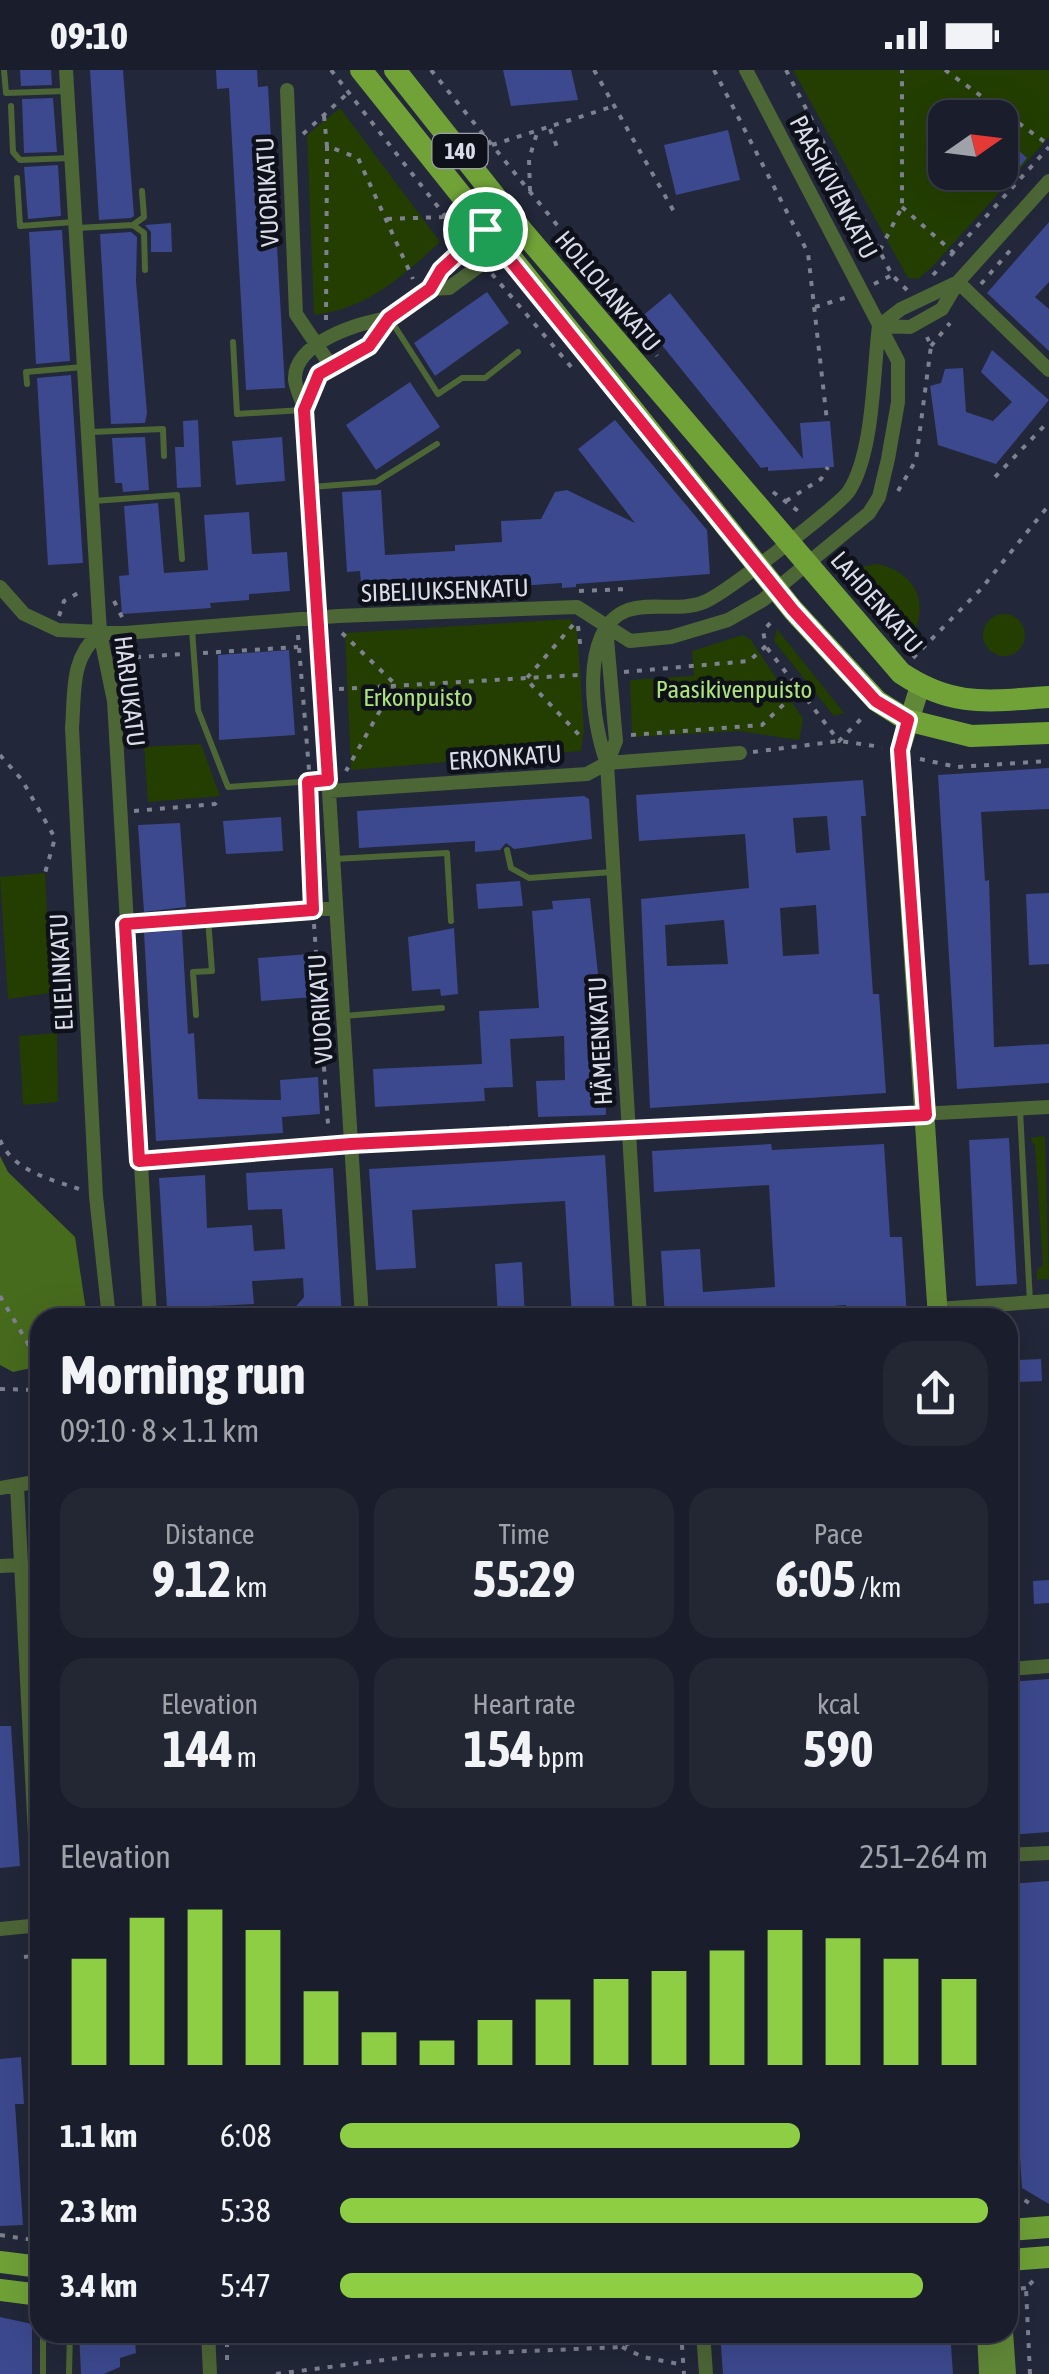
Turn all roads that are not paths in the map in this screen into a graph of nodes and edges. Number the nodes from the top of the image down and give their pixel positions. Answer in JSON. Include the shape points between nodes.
{"nodes":[{"id":1,"x":4,"y":70,"type":"edge"},
{"id":2,"x":66,"y":70,"type":"edge"},
{"id":3,"x":361,"y":70,"type":"edge"},
{"id":4,"x":396,"y":70,"type":"edge"},
{"id":5,"x":746,"y":70,"type":"edge"},
{"id":6,"x":287,"y":90,"type":"dead end"},
{"id":7,"x":67,"y":91,"type":"junction"},
{"id":8,"x":11,"y":106,"type":"dead end"},
{"id":9,"x":71,"y":158,"type":"junction"},
{"id":10,"x":16,"y":178,"type":"dead end"},
{"id":11,"x":1049,"y":182,"type":"edge"},
{"id":12,"x":142,"y":190,"type":"dead end"},
{"id":13,"x":506,"y":210,"type":"junction"},
{"id":14,"x":134,"y":224,"type":"junction"},
{"id":15,"x":75,"y":225,"type":"junction"},
{"id":16,"x":485,"y":229,"type":"junction"},
{"id":17,"x":524,"y":234,"type":"junction"},
{"id":18,"x":502,"y":250,"type":"junction"},
{"id":19,"x":145,"y":270,"type":"dead end"},
{"id":20,"x":958,"y":282,"type":"junction"},
{"id":21,"x":430,"y":289,"type":"junction"},
{"id":22,"x":389,"y":318,"type":"junction"},
{"id":23,"x":879,"y":326,"type":"junction"},
{"id":24,"x":233,"y":342,"type":"dead end"},
{"id":25,"x":315,"y":347,"type":"junction"},
{"id":26,"x":518,"y":352,"type":"dead end"},
{"id":27,"x":330,"y":366,"type":"junction"},
{"id":28,"x":84,"y":367,"type":"junction"},
{"id":29,"x":1049,"y":370,"type":"edge"},
{"id":30,"x":27,"y":384,"type":"dead end"},
{"id":31,"x":304,"y":410,"type":"junction"},
{"id":32,"x":88,"y":432,"type":"junction"},
{"id":33,"x":437,"y":444,"type":"dead end"},
{"id":34,"x":164,"y":456,"type":"dead end"},
{"id":35,"x":310,"y":488,"type":"junction"},
{"id":36,"x":92,"y":502,"type":"junction"},
{"id":37,"x":786,"y":542,"type":"junction"},
{"id":38,"x":182,"y":560,"type":"dead end"},
{"id":39,"x":807,"y":564,"type":"junction"},
{"id":40,"x":758,"y":566,"type":"junction"},
{"id":41,"x":0,"y":588,"type":"edge"},
{"id":42,"x":778,"y":590,"type":"junction"},
{"id":43,"x":318,"y":620,"type":"junction"},
{"id":44,"x":606,"y":628,"type":"junction"},
{"id":45,"x":192,"y":629,"type":"junction"},
{"id":46,"x":100,"y":633,"type":"junction"},
{"id":47,"x":922,"y":675,"type":"junction"},
{"id":48,"x":1049,"y":697,"type":"edge"},
{"id":49,"x":908,"y":720,"type":"junction"},
{"id":50,"x":1049,"y":732,"type":"edge"},
{"id":51,"x":740,"y":753,"type":"road end"},
{"id":52,"x":607,"y":762,"type":"junction"},
{"id":53,"x":329,"y":786,"type":"junction"},
{"id":54,"x":507,"y":850,"type":"dead end"},
{"id":55,"x":333,"y":859,"type":"junction"},
{"id":56,"x":613,"y":872,"type":"junction"},
{"id":57,"x":336,"y":908,"type":"junction"},
{"id":58,"x":208,"y":918,"type":"junction"},
{"id":59,"x":451,"y":920,"type":"dead end"},
{"id":60,"x":125,"y":924,"type":"junction"},
{"id":61,"x":442,"y":1008,"type":"dead end"},
{"id":62,"x":196,"y":1015,"type":"dead end"},
{"id":63,"x":343,"y":1016,"type":"junction"},
{"id":64,"x":1049,"y":1106,"type":"edge"},
{"id":65,"x":1020,"y":1108,"type":"junction"},
{"id":66,"x":926,"y":1115,"type":"junction"},
{"id":67,"x":628,"y":1130,"type":"junction"},
{"id":68,"x":351,"y":1144,"type":"junction"},
{"id":69,"x":139,"y":1161,"type":"junction"},
{"id":70,"x":1049,"y":1302,"type":"edge"},
{"id":71,"x":1030,"y":1303,"type":"junction"},
{"id":72,"x":108,"y":1308,"type":"edge"},
{"id":73,"x":149,"y":1308,"type":"edge"},
{"id":74,"x":361,"y":1308,"type":"edge"},
{"id":75,"x":639,"y":1308,"type":"edge"},
{"id":76,"x":937,"y":1308,"type":"edge"},
{"id":77,"x":984,"y":1308,"type":"edge"},
{"id":78,"x":30,"y":1483,"type":"edge"},
{"id":79,"x":17,"y":1486,"type":"junction"},
{"id":80,"x":0,"y":1488,"type":"edge"},
{"id":81,"x":22,"y":1565,"type":"junction"},
{"id":82,"x":0,"y":1566,"type":"edge"},
{"id":83,"x":1049,"y":1666,"type":"edge"},
{"id":84,"x":1018,"y":1668,"type":"edge"},
{"id":85,"x":30,"y":1726,"type":"edge"},
{"id":86,"x":1049,"y":1853,"type":"edge"},
{"id":87,"x":1018,"y":1855,"type":"edge"},
{"id":88,"x":30,"y":1928,"type":"edge"},
{"id":89,"x":0,"y":1929,"type":"edge"},
{"id":90,"x":1047,"y":2227,"type":"edge"},
{"id":91,"x":1018,"y":2229,"type":"edge"},
{"id":92,"x":1047,"y":2257,"type":"edge"},
{"id":93,"x":1018,"y":2259,"type":"edge"},
{"id":94,"x":0,"y":2262,"type":"edge"},
{"id":95,"x":30,"y":2266,"type":"edge"},
{"id":96,"x":0,"y":2290,"type":"edge"},
{"id":97,"x":30,"y":2294,"type":"edge"},
{"id":98,"x":44,"y":2343,"type":"edge"},
{"id":99,"x":70,"y":2343,"type":"edge"},
{"id":100,"x":209,"y":2343,"type":"edge"},
{"id":101,"x":704,"y":2343,"type":"edge"},
{"id":102,"x":988,"y":2343,"type":"edge"},
{"id":103,"x":1004,"y":2343,"type":"edge"},
{"id":104,"x":210,"y":2368,"type":"edge"},
{"id":105,"x":43,"y":2374,"type":"edge"},
{"id":106,"x":69,"y":2374,"type":"edge"},
{"id":107,"x":706,"y":2374,"type":"edge"},
{"id":108,"x":990,"y":2374,"type":"edge"},
{"id":109,"x":1006,"y":2374,"type":"edge"}],
"edges":[{"from":1,"to":7,"type":"lane","via":[[6,93]]},
{"from":2,"to":7,"type":"street","name":"HARJUKATU"},
{"from":3,"to":16,"type":"main road","number":"140"},
{"from":4,"to":13,"type":"main road","name":"HOLLOLANKATU","number":"140"},
{"from":5,"to":23,"type":"street","name":"PAASIKIVENKATU"},
{"from":6,"to":25,"type":"street","name":"VUORIKATU","via":[[296,314]]},
{"from":7,"to":9,"type":"street","name":"HARJUKATU"},
{"from":8,"to":9,"type":"lane","via":[[12,152],[20,160]]},
{"from":9,"to":15,"type":"street","name":"HARJUKATU"},
{"from":10,"to":15,"type":"lane","via":[[20,226]]},
{"from":11,"to":20,"type":"street"},
{"from":12,"to":14,"type":"lane","via":[[144,217]]},
{"from":13,"to":16,"type":"street"},
{"from":13,"to":17,"type":"main road","name":"HOLLOLANKATU","number":"140"},
{"from":14,"to":15,"type":"lane"},
{"from":14,"to":19,"type":"lane","via":[[144,233]]},
{"from":15,"to":28,"type":"street","name":"HARJUKATU"},
{"from":16,"to":18,"type":"main road","number":"140"},
{"from":16,"to":21,"type":"street"},
{"from":17,"to":18,"type":"street"},
{"from":17,"to":37,"type":"main road","name":"HOLLOLANKATU","number":"140"},
{"from":18,"to":21,"type":"street","via":[[449,288]]},
{"from":18,"to":40,"type":"main road","number":"140"},
{"from":20,"to":23,"type":"street","via":[[942,309],[922,322],[902,329]]},
{"from":20,"to":29,"type":"street"},
{"from":21,"to":22,"type":"street"},
{"from":22,"to":25,"type":"street","via":[[360,322]]},
{"from":22,"to":26,"type":"lane","via":[[438,394],[462,378],[485,378]]},
{"from":22,"to":27,"type":"street","via":[[369,346]]},
{"from":23,"to":37,"type":"street","via":[[858,475],[847,495]]},
{"from":23,"to":39,"type":"street","name":"PAASIKIVENKATU","via":[[898,360],[898,402],[879,496],[848,534]]},
{"from":24,"to":31,"type":"lane","via":[[237,414]]},
{"from":25,"to":27,"type":"street","name":"VUORIKATU"},
{"from":25,"to":31,"type":"street","name":"VUORIKATU","via":[[296,370]]},
{"from":27,"to":31,"type":"street","via":[[319,374]]},
{"from":28,"to":30,"type":"lane","via":[[26,372]]},
{"from":28,"to":32,"type":"street","name":"HARJUKATU"},
{"from":31,"to":35,"type":"street","name":"VUORIKATU"},
{"from":32,"to":34,"type":"lane","via":[[163,429]]},
{"from":32,"to":36,"type":"street","name":"HARJUKATU"},
{"from":33,"to":35,"type":"lane","via":[[376,482]]},
{"from":35,"to":43,"type":"street","name":"VUORIKATU"},
{"from":36,"to":38,"type":"lane","via":[[177,495]]},
{"from":36,"to":46,"type":"street","name":"HARJUKATU"},
{"from":37,"to":39,"type":"main road","name":"LAHDENKATU","number":"140"},
{"from":37,"to":40,"type":"street"},
{"from":39,"to":42,"type":"street"},
{"from":39,"to":47,"type":"main road","name":"LAHDENKATU","number":"140","via":[[900,673]]},
{"from":40,"to":42,"type":"main road","number":"140"},
{"from":40,"to":44,"type":"street","via":[[704,602],[628,610]]},
{"from":41,"to":46,"type":"street","name":"SIBELIUKSENKATU","via":[[24,614],[58,630]]},
{"from":42,"to":44,"type":"street","via":[[728,620],[672,637],[630,641]]},
{"from":42,"to":49,"type":"main road","number":"140","via":[[786,613],[876,701]]},
{"from":43,"to":44,"type":"street","name":"SIBELIUKSENKATU","via":[[577,600]]},
{"from":43,"to":45,"type":"street","name":"SIBELIUKSENKATU"},
{"from":43,"to":53,"type":"street","name":"VUORIKATU"},
{"from":44,"to":52,"type":"street","name":"HÄMEENKATU","via":[[616,741]]},
{"from":44,"to":52,"type":"street","name":"HÄMEENKATU","via":[[594,648],[599,743]]},
{"from":45,"to":46,"type":"street","name":"SIBELIUKSENKATU"},
{"from":45,"to":53,"type":"lane","via":[[198,710],[228,787]]},
{"from":46,"to":60,"type":"street","name":"HARJUKATU","via":[[114,701]]},
{"from":46,"to":72,"type":"street","name":"ELIELINKATU","via":[[77,660],[72,728]]},
{"from":47,"to":48,"type":"main road","name":"LAHDENKATU","number":"140","via":[[942,697]]},
{"from":47,"to":49,"type":"main road"},
{"from":49,"to":50,"type":"main road","via":[[971,736]]},
{"from":49,"to":66,"type":"main road","via":[[895,749]]},
{"from":51,"to":52,"type":"street","name":"ERKONKATU"},
{"from":52,"to":53,"type":"street","name":"ERKONKATU","via":[[587,774]]},
{"from":52,"to":56,"type":"street","name":"HÄMEENKATU"},
{"from":53,"to":55,"type":"street","name":"VUORIKATU"},
{"from":54,"to":56,"type":"lane","via":[[511,868],[529,878]]},
{"from":55,"to":57,"type":"street","name":"VUORIKATU"},
{"from":55,"to":59,"type":"lane","via":[[447,853]]},
{"from":56,"to":67,"type":"street","name":"HÄMEENKATU"},
{"from":57,"to":58,"type":"street"},
{"from":57,"to":63,"type":"street","name":"VUORIKATU"},
{"from":58,"to":60,"type":"street"},
{"from":58,"to":62,"type":"lane","via":[[212,971],[193,972]]},
{"from":60,"to":69,"type":"street","name":"HARJUKATU"},
{"from":61,"to":63,"type":"lane"},
{"from":63,"to":68,"type":"street","name":"VUORIKATU"},
{"from":64,"to":65,"type":"street"},
{"from":65,"to":66,"type":"street"},
{"from":65,"to":71,"type":"lane"},
{"from":66,"to":67,"type":"street"},
{"from":66,"to":76,"type":"main road"},
{"from":67,"to":68,"type":"street"},
{"from":67,"to":75,"type":"street","name":"HÄMEENKATU"},
{"from":68,"to":69,"type":"street"},
{"from":68,"to":74,"type":"street","name":"VUORIKATU"},
{"from":69,"to":73,"type":"street","name":"HARJUKATU"},
{"from":70,"to":71,"type":"street"},
{"from":71,"to":77,"type":"street"},
{"from":78,"to":79,"type":"street"},
{"from":79,"to":80,"type":"street"},
{"from":79,"to":81,"type":"street"},
{"from":81,"to":82,"type":"street"},
{"from":81,"to":85,"type":"street"},
{"from":83,"to":84,"type":"street"},
{"from":86,"to":87,"type":"street"},
{"from":88,"to":89,"type":"street"},
{"from":90,"to":91,"type":"main road"},
{"from":92,"to":93,"type":"main road"},
{"from":94,"to":95,"type":"main road"},
{"from":96,"to":97,"type":"main road"},
{"from":98,"to":105,"type":"lane"},
{"from":99,"to":106,"type":"lane"},
{"from":100,"to":104,"type":"street"},
{"from":101,"to":107,"type":"street"},
{"from":102,"to":108,"type":"main road"},
{"from":103,"to":109,"type":"main road"}]}
